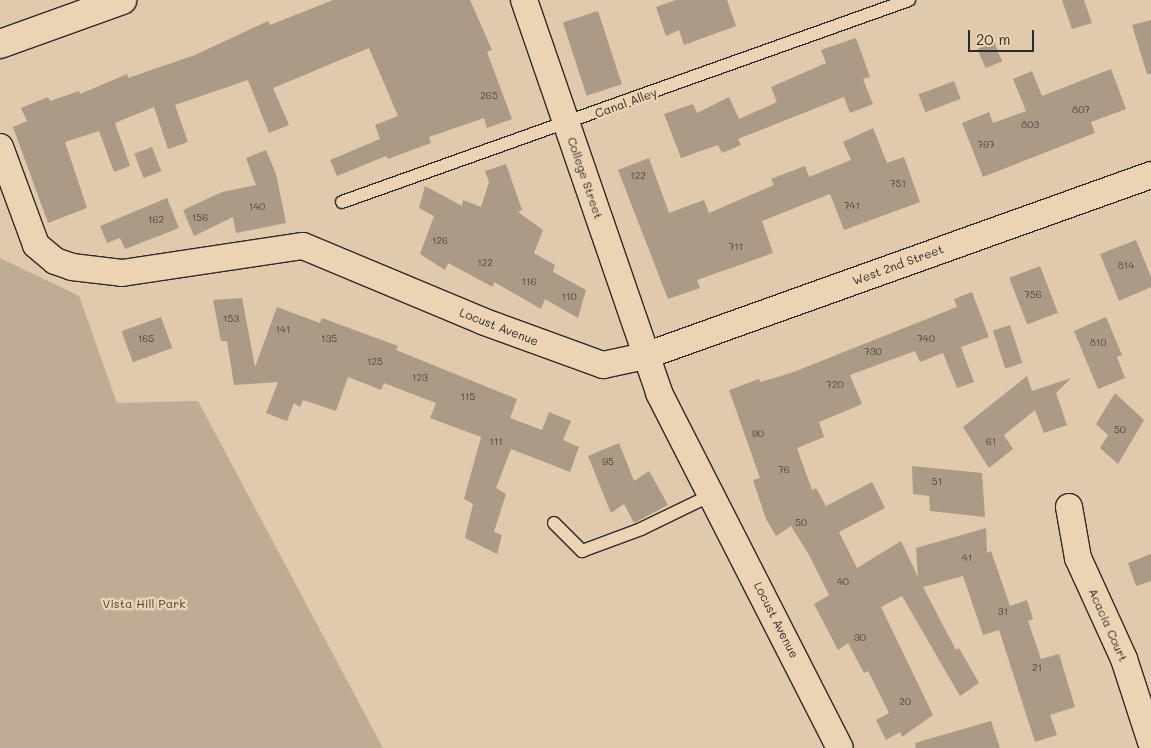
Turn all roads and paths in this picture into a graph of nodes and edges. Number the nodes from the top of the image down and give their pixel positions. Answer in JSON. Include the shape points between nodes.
{"nodes":[{"id":1,"x":122,"y":0,"type":"edge"},
{"id":2,"x":524,"y":0,"type":"edge"},
{"id":3,"x":909,"y":0,"type":"edge"},
{"id":4,"x":0,"y":44,"type":"edge"},
{"id":5,"x":567,"y":124,"type":"junction"},
{"id":6,"x":0,"y":147,"type":"edge"},
{"id":7,"x":1151,"y":175,"type":"edge"},
{"id":8,"x":342,"y":202,"type":"dead end"},
{"id":9,"x":645,"y":356,"type":"junction"},
{"id":10,"x":713,"y":494,"type":"junction"},
{"id":11,"x":1069,"y":507,"type":"dead end"},
{"id":12,"x":554,"y":523,"type":"dead end"},
{"id":13,"x":1151,"y":742,"type":"edge"},
{"id":14,"x":840,"y":748,"type":"edge"}],
"edges":[{"from":1,"to":4,"type":"street"},
{"from":2,"to":5,"type":"street","name":"College Street"},
{"from":3,"to":5,"type":"lane","name":"Canal Alley"},
{"from":5,"to":8,"type":"lane","name":"Canal Alley"},
{"from":5,"to":9,"type":"street","name":"College Street"},
{"from":6,"to":9,"type":"street","name":"Locust Avenue","via":[[36,245],[72,268],[122,273],[302,246],[482,321],[603,365]]},
{"from":7,"to":9,"type":"street","name":"West 2nd Street"},
{"from":9,"to":10,"type":"street","name":"Locust Avenue","via":[[659,393]]},
{"from":10,"to":12,"type":"lane","via":[[641,529],[582,551]]},
{"from":10,"to":14,"type":"street","name":"Locust Avenue"},
{"from":11,"to":13,"type":"street","name":"Acacia Court","via":[[1078,558],[1124,659]]}]}
